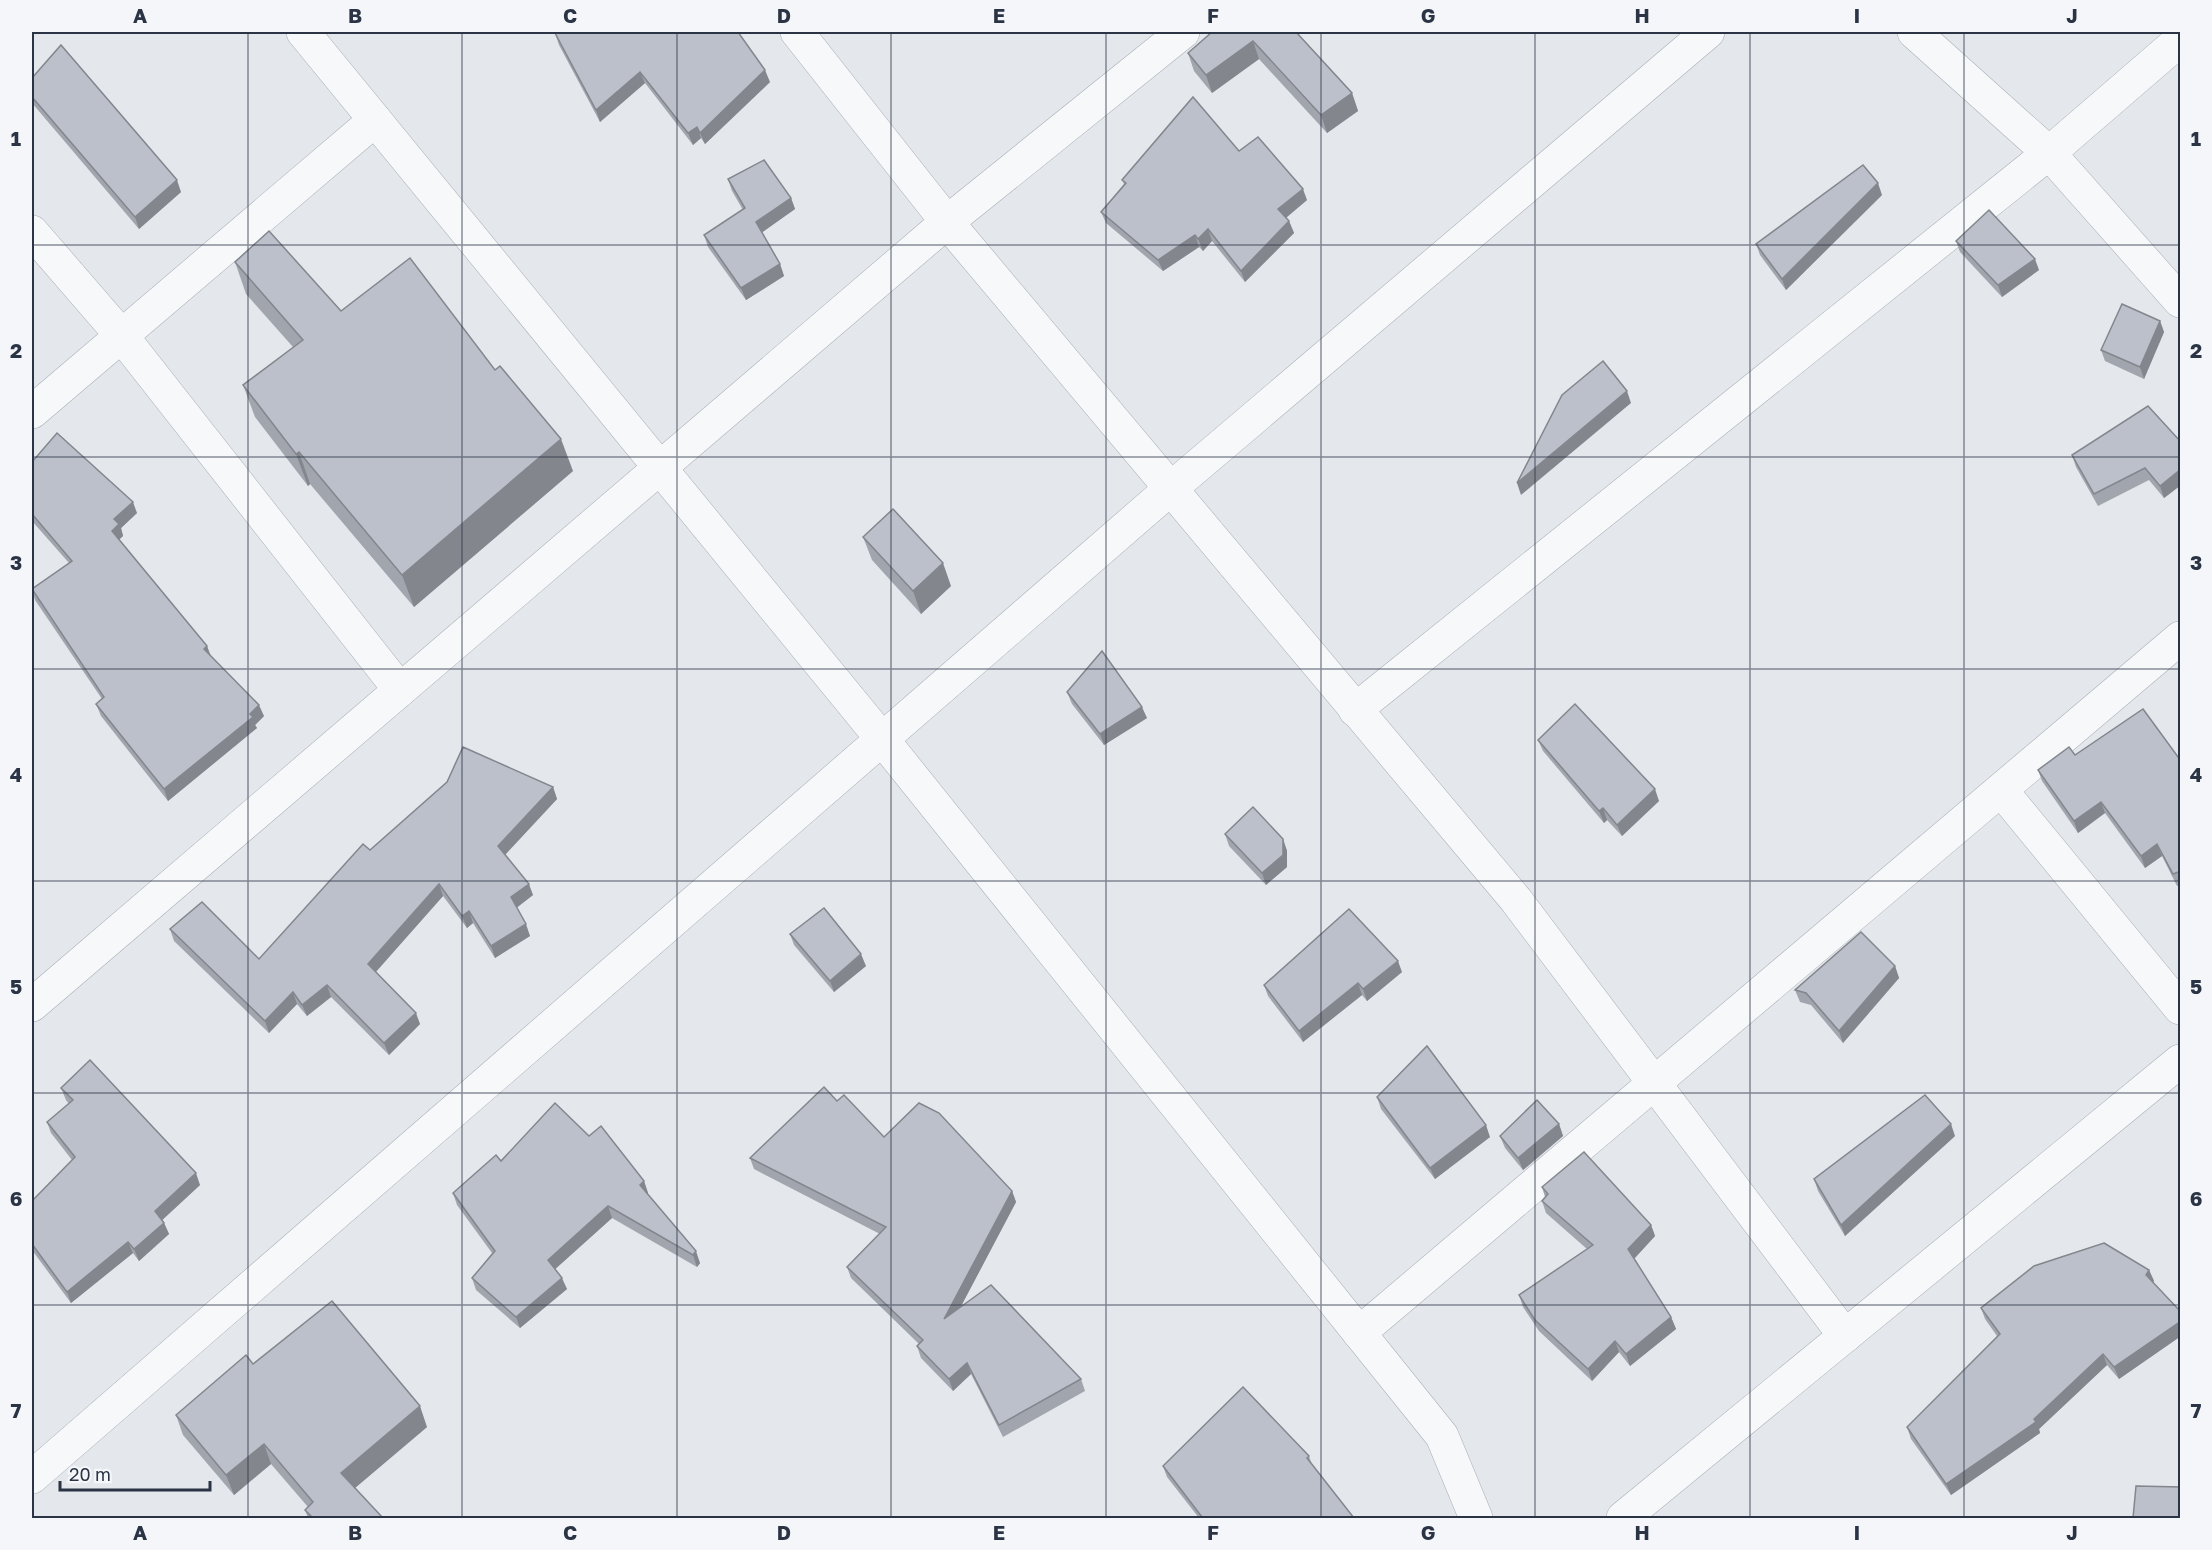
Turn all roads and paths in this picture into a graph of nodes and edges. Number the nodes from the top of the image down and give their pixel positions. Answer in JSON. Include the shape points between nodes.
{"nodes":[{"id":1,"x":303,"y":32,"type":"edge"},
{"id":2,"x":797,"y":32,"type":"edge"},
{"id":3,"x":1183,"y":32,"type":"edge"},
{"id":4,"x":1708,"y":32,"type":"edge"},
{"id":5,"x":1914,"y":32,"type":"edge"},
{"id":6,"x":2181,"y":40,"type":"edge"},
{"id":7,"x":375,"y":120,"type":"junction"},
{"id":8,"x":2049,"y":153,"type":"junction"},
{"id":9,"x":947,"y":222,"type":"junction"},
{"id":10,"x":32,"y":232,"type":"edge"},
{"id":11,"x":2181,"y":301,"type":"edge"},
{"id":12,"x":121,"y":335,"type":"junction"},
{"id":13,"x":32,"y":412,"type":"edge"},
{"id":14,"x":659,"y":467,"type":"junction"},
{"id":15,"x":1169,"y":490,"type":"junction"},
{"id":16,"x":2181,"y":638,"type":"edge"},
{"id":17,"x":400,"y":690,"type":"junction"},
{"id":18,"x":1355,"y":710,"type":"junction"},
{"id":19,"x":882,"y":739,"type":"junction"},
{"id":20,"x":2001,"y":790,"type":"junction"},
{"id":21,"x":2105,"y":918,"type":"dead end"},
{"id":22,"x":32,"y":1005,"type":"edge"},
{"id":23,"x":2181,"y":1008,"type":"edge"},
{"id":24,"x":2181,"y":1061,"type":"edge"},
{"id":25,"x":1654,"y":1083,"type":"junction"},
{"id":26,"x":1359,"y":1333,"type":"junction"},
{"id":27,"x":1845,"y":1336,"type":"junction"},
{"id":28,"x":32,"y":1477,"type":"edge"},
{"id":29,"x":1476,"y":1518,"type":"edge"},
{"id":30,"x":1623,"y":1518,"type":"edge"}],
"edges":[{"from":1,"to":7,"type":"street"},
{"from":2,"to":9,"type":"street"},
{"from":3,"to":9,"type":"street"},
{"from":4,"to":15,"type":"street"},
{"from":5,"to":8,"type":"street"},
{"from":6,"to":8,"type":"street"},
{"from":7,"to":12,"type":"street"},
{"from":7,"to":14,"type":"street"},
{"from":8,"to":11,"type":"street"},
{"from":8,"to":18,"type":"street"},
{"from":9,"to":14,"type":"street"},
{"from":9,"to":15,"type":"street"},
{"from":10,"to":12,"type":"street"},
{"from":12,"to":13,"type":"street"},
{"from":12,"to":17,"type":"street"},
{"from":14,"to":17,"type":"street"},
{"from":14,"to":19,"type":"street"},
{"from":15,"to":18,"type":"street"},
{"from":15,"to":19,"type":"street"},
{"from":16,"to":20,"type":"street"},
{"from":17,"to":22,"type":"street"},
{"from":18,"to":25,"type":"street","via":[[1516,900]]},
{"from":19,"to":26,"type":"street"},
{"from":19,"to":28,"type":"street"},
{"from":20,"to":23,"type":"street"},
{"from":20,"to":25,"type":"street"},
{"from":21,"to":23,"type":"street"},
{"from":24,"to":27,"type":"street"},
{"from":25,"to":26,"type":"street"},
{"from":25,"to":27,"type":"street"},
{"from":26,"to":29,"type":"street","via":[[1442,1436]]},
{"from":27,"to":30,"type":"street"}]}
